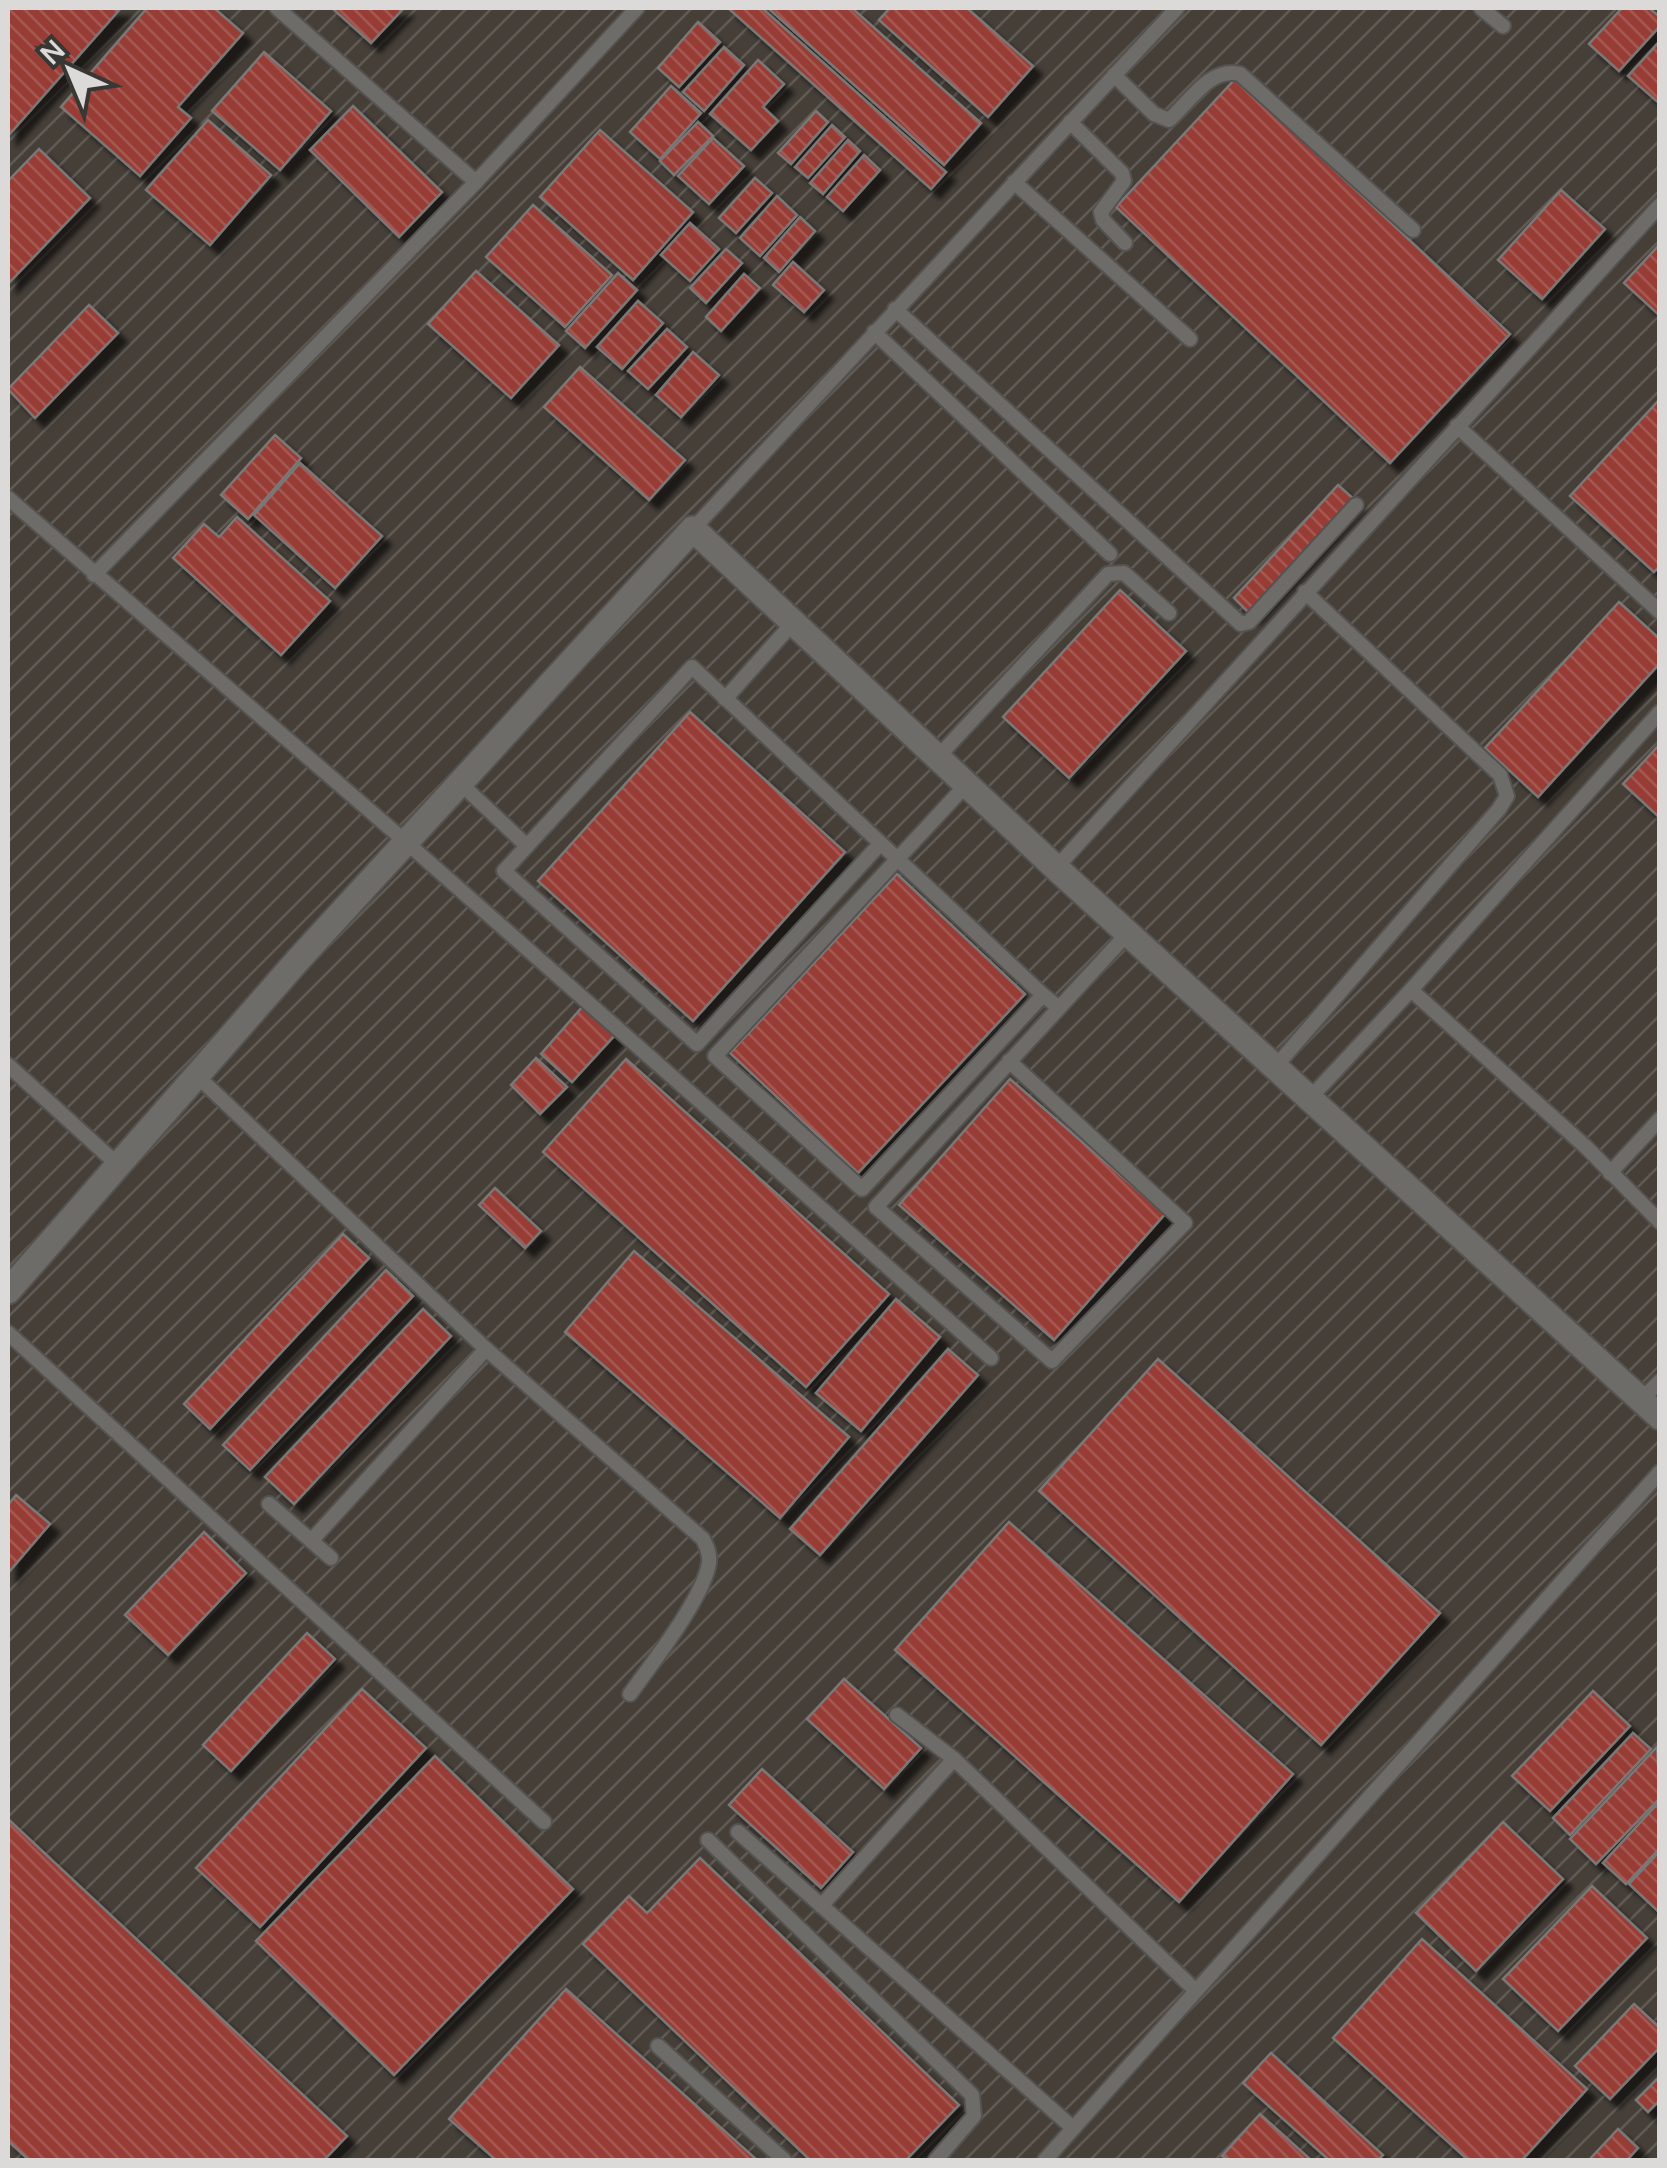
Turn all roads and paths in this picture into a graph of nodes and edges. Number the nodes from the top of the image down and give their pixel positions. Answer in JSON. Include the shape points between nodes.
{"nodes":[{"id":1,"x":277,"y":8,"type":"edge"},
{"id":2,"x":637,"y":8,"type":"edge"},
{"id":3,"x":1177,"y":8,"type":"edge"},
{"id":4,"x":1481,"y":8,"type":"edge"},
{"id":5,"x":1503,"y":26,"type":"dead end"},
{"id":6,"x":1114,"y":75,"type":"junction"},
{"id":7,"x":1070,"y":122,"type":"junction"},
{"id":8,"x":476,"y":182,"type":"junction"},
{"id":9,"x":1014,"y":182,"type":"junction"},
{"id":10,"x":1660,"y":205,"type":"edge"},
{"id":11,"x":1413,"y":230,"type":"dead end"},
{"id":12,"x":1125,"y":242,"type":"dead end"},
{"id":13,"x":895,"y":309,"type":"junction"},
{"id":14,"x":874,"y":332,"type":"junction"},
{"id":15,"x":1190,"y":339,"type":"dead end"},
{"id":16,"x":1457,"y":426,"type":"junction"},
{"id":17,"x":8,"y":498,"type":"edge"},
{"id":18,"x":1356,"y":505,"type":"dead end"},
{"id":19,"x":693,"y":528,"type":"junction"},
{"id":20,"x":1110,"y":554,"type":"dead end"},
{"id":21,"x":94,"y":575,"type":"junction"},
{"id":22,"x":1305,"y":592,"type":"junction"},
{"id":23,"x":1660,"y":612,"type":"edge"},
{"id":24,"x":1168,"y":613,"type":"dead end"},
{"id":25,"x":792,"y":624,"type":"junction"},
{"id":26,"x":725,"y":698,"type":"junction"},
{"id":27,"x":1660,"y":712,"type":"edge"},
{"id":28,"x":938,"y":758,"type":"junction"},
{"id":29,"x":460,"y":783,"type":"junction"},
{"id":30,"x":966,"y":785,"type":"junction"},
{"id":31,"x":406,"y":842,"type":"junction"},
{"id":32,"x":880,"y":844,"type":"junction"},
{"id":33,"x":527,"y":846,"type":"junction"},
{"id":34,"x":897,"y":860,"type":"junction"},
{"id":35,"x":1056,"y":868,"type":"junction"},
{"id":36,"x":1128,"y":933,"type":"junction"},
{"id":37,"x":1410,"y":990,"type":"junction"},
{"id":38,"x":1043,"y":995,"type":"junction"},
{"id":39,"x":1058,"y":1007,"type":"junction"},
{"id":40,"x":1009,"y":1061,"type":"junction"},
{"id":41,"x":8,"y":1064,"type":"edge"},
{"id":42,"x":1276,"y":1066,"type":"junction"},
{"id":43,"x":196,"y":1075,"type":"junction"},
{"id":44,"x":1310,"y":1097,"type":"junction"},
{"id":45,"x":1660,"y":1119,"type":"edge"},
{"id":46,"x":118,"y":1165,"type":"junction"},
{"id":47,"x":1610,"y":1173,"type":"junction"},
{"id":48,"x":1660,"y":1222,"type":"edge"},
{"id":49,"x":8,"y":1291,"type":"edge"},
{"id":50,"x":8,"y":1333,"type":"edge"},
{"id":51,"x":486,"y":1349,"type":"junction"},
{"id":52,"x":991,"y":1358,"type":"dead end"},
{"id":53,"x":1660,"y":1381,"type":"edge"},
{"id":54,"x":1650,"y":1409,"type":"edge"},
{"id":55,"x":1660,"y":1472,"type":"edge"},
{"id":56,"x":268,"y":1504,"type":"dead end"},
{"id":57,"x":311,"y":1541,"type":"junction"},
{"id":58,"x":331,"y":1558,"type":"dead end"},
{"id":59,"x":630,"y":1694,"type":"dead end"},
{"id":60,"x":897,"y":1715,"type":"dead end"},
{"id":61,"x":954,"y":1758,"type":"junction"},
{"id":62,"x":544,"y":1822,"type":"dead end"},
{"id":63,"x":738,"y":1832,"type":"dead end"},
{"id":64,"x":708,"y":1840,"type":"dead end"},
{"id":65,"x":822,"y":1906,"type":"junction"},
{"id":66,"x":1196,"y":1992,"type":"junction"},
{"id":67,"x":658,"y":2046,"type":"dead end"},
{"id":68,"x":1074,"y":2128,"type":"junction"},
{"id":69,"x":784,"y":2160,"type":"edge"},
{"id":70,"x":936,"y":2160,"type":"edge"},
{"id":71,"x":1044,"y":2160,"type":"edge"}],
"edges":[{"from":1,"to":8,"type":"lane"},
{"from":2,"to":8,"type":"lane"},
{"from":3,"to":6,"type":"lane"},
{"from":4,"to":5,"type":"lane"},
{"from":6,"to":7,"type":"lane"},
{"from":6,"to":11,"type":"lane","via":[[1169,120],[1216,76],[1240,74]]},
{"from":7,"to":9,"type":"lane"},
{"from":7,"to":12,"type":"lane","via":[[1122,172],[1124,181],[1101,212]]},
{"from":8,"to":21,"type":"lane"},
{"from":9,"to":13,"type":"lane"},
{"from":9,"to":15,"type":"lane"},
{"from":10,"to":16,"type":"lane"},
{"from":13,"to":14,"type":"lane"},
{"from":13,"to":18,"type":"lane","via":[[1240,624],[1249,622]]},
{"from":14,"to":19,"type":"lane"},
{"from":14,"to":20,"type":"lane"},
{"from":16,"to":22,"type":"lane"},
{"from":16,"to":23,"type":"lane"},
{"from":17,"to":21,"type":"lane"},
{"from":19,"to":25,"type":"street"},
{"from":19,"to":29,"type":"street"},
{"from":21,"to":31,"type":"lane"},
{"from":22,"to":35,"type":"lane"},
{"from":22,"to":42,"type":"lane","via":[[1500,775],[1507,796]]},
{"from":24,"to":28,"type":"lane","via":[[1124,573],[1108,574]]},
{"from":25,"to":26,"type":"lane"},
{"from":25,"to":28,"type":"street"},
{"from":26,"to":32,"type":"lane"},
{"from":26,"to":33,"type":"lane","via":[[692,668]]},
{"from":27,"to":37,"type":"lane"},
{"from":28,"to":30,"type":"street"},
{"from":29,"to":31,"type":"street"},
{"from":29,"to":33,"type":"lane"},
{"from":30,"to":34,"type":"lane"},
{"from":30,"to":35,"type":"street"},
{"from":31,"to":43,"type":"street"},
{"from":31,"to":52,"type":"lane"},
{"from":32,"to":33,"type":"lane","via":[[697,1044],[504,871]]},
{"from":32,"to":34,"type":"lane"},
{"from":34,"to":38,"type":"lane"},
{"from":34,"to":38,"type":"lane","via":[[715,1056],[862,1189]]},
{"from":35,"to":36,"type":"street"},
{"from":36,"to":39,"type":"lane"},
{"from":36,"to":42,"type":"street"},
{"from":37,"to":44,"type":"lane"},
{"from":37,"to":47,"type":"lane"},
{"from":38,"to":39,"type":"lane"},
{"from":39,"to":40,"type":"lane"},
{"from":40,"to":40,"type":"lane","via":[[876,1206],[1052,1361],[1185,1224]]},
{"from":41,"to":46,"type":"lane"},
{"from":42,"to":44,"type":"street"},
{"from":43,"to":46,"type":"street"},
{"from":43,"to":51,"type":"lane"},
{"from":44,"to":54,"type":"street"},
{"from":45,"to":47,"type":"lane"},
{"from":46,"to":49,"type":"street"},
{"from":47,"to":48,"type":"lane"},
{"from":50,"to":62,"type":"lane"},
{"from":51,"to":57,"type":"lane"},
{"from":51,"to":59,"type":"lane","via":[[698,1534],[708,1550],[709,1564],[682,1618]]},
{"from":53,"to":54,"type":"lane"},
{"from":55,"to":66,"type":"lane"},
{"from":56,"to":57,"type":"lane"},
{"from":57,"to":58,"type":"lane"},
{"from":60,"to":61,"type":"lane"},
{"from":61,"to":65,"type":"lane"},
{"from":61,"to":66,"type":"lane"},
{"from":63,"to":65,"type":"lane"},
{"from":64,"to":70,"type":"lane","via":[[972,2095],[974,2116]]},
{"from":65,"to":68,"type":"lane"},
{"from":66,"to":68,"type":"lane"},
{"from":67,"to":69,"type":"lane"},
{"from":68,"to":71,"type":"lane"}]}
